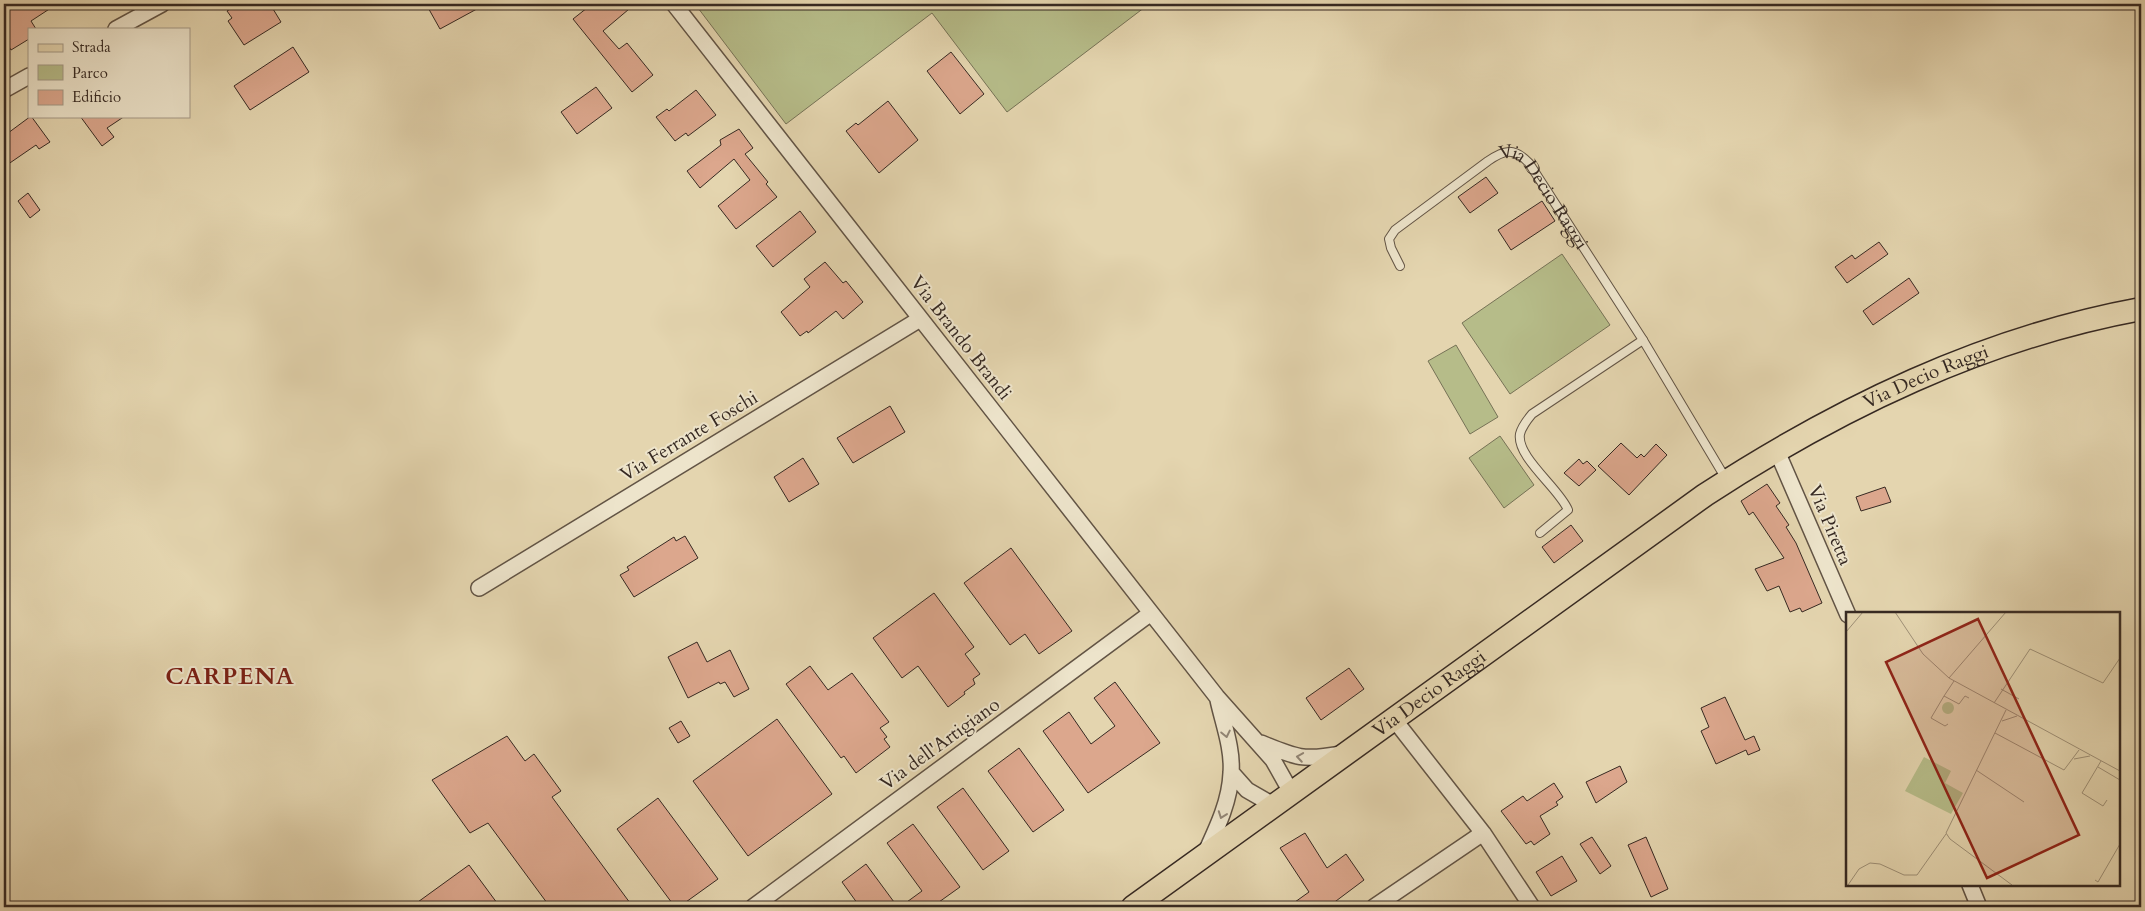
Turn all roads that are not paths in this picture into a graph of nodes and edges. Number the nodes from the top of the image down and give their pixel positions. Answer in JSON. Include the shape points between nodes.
{"nodes":[{"id":1,"x":162,"y":4,"type":"edge"},
{"id":2,"x":674,"y":4,"type":"edge"},
{"id":3,"x":118,"y":28,"type":"edge"},
{"id":4,"x":28,"y":77,"type":"edge"},
{"id":5,"x":4,"y":90,"type":"edge"},
{"id":6,"x":1400,"y":266,"type":"dead end"},
{"id":7,"x":2141,"y":309,"type":"edge"},
{"id":8,"x":920,"y":318,"type":"junction"},
{"id":9,"x":1643,"y":340,"type":"junction"},
{"id":10,"x":1776,"y":449,"type":"junction"},
{"id":11,"x":1727,"y":481,"type":"junction"},
{"id":12,"x":1540,"y":533,"type":"dead end"},
{"id":13,"x":478,"y":588,"type":"dead end"},
{"id":14,"x":1847,"y":612,"type":"edge"},
{"id":15,"x":1151,"y":613,"type":"junction"},
{"id":16,"x":1217,"y":698,"type":"junction"},
{"id":17,"x":1393,"y":718,"type":"junction"},
{"id":18,"x":1258,"y":742,"type":"junction"},
{"id":19,"x":1344,"y":754,"type":"junction"},
{"id":20,"x":1232,"y":772,"type":"junction"},
{"id":21,"x":1291,"y":792,"type":"junction"},
{"id":22,"x":1272,"y":805,"type":"junction"},
{"id":23,"x":1483,"y":833,"type":"junction"},
{"id":24,"x":1204,"y":855,"type":"junction"},
{"id":25,"x":1970,"y":886,"type":"edge"},
{"id":26,"x":753,"y":907,"type":"edge"},
{"id":27,"x":1133,"y":907,"type":"edge"},
{"id":28,"x":1374,"y":907,"type":"edge"},
{"id":29,"x":1532,"y":907,"type":"edge"},
{"id":30,"x":1979,"y":907,"type":"edge"}],
"edges":[{"from":1,"to":3,"type":"street"},
{"from":2,"to":8,"type":"street","name":"Via Brando Brandi"},
{"from":4,"to":5,"type":"street"},
{"from":6,"to":9,"type":"lane","name":"Via Decio Raggi","via":[[1391,248],[1390,239],[1395,230],[1488,161],[1512,150],[1521,154],[1528,163]]},
{"from":7,"to":10,"type":"main road","name":"Via Decio Raggi","via":[[2064,326],[1970,357],[1892,389]]},
{"from":8,"to":13,"type":"street","name":"Via Ferrante Foschi"},
{"from":8,"to":15,"type":"street","name":"Via Brando Brandi"},
{"from":9,"to":11,"type":"lane","name":"Via Decio Raggi"},
{"from":9,"to":12,"type":"lane","via":[[1532,414],[1523,426],[1520,435],[1526,453],[1568,510]]},
{"from":10,"to":11,"type":"main road","name":"Via Decio Raggi"},
{"from":10,"to":14,"type":"street","name":"Via Piretta"},
{"from":11,"to":17,"type":"main road","name":"Via Decio Raggi"},
{"from":15,"to":16,"type":"street","name":"Via Brando Brandi"},
{"from":15,"to":26,"type":"street","name":"Via dell'Artigiano"},
{"from":16,"to":18,"type":"street","name":"Via Brando Brandi"},
{"from":16,"to":20,"type":"street","name":"Via Brando Brandi","one_way":true},
{"from":17,"to":19,"type":"main road","name":"Via Decio Raggi"},
{"from":17,"to":23,"type":"street"},
{"from":19,"to":18,"type":"street","name":"Via Brando Brandi","one_way":true,"via":[[1312,759],[1293,757]]},
{"from":18,"to":21,"type":"street","name":"Via Brando Brandi","via":[[1280,770]]},
{"from":19,"to":21,"type":"main road","name":"Via Decio Raggi"},
{"from":20,"to":22,"type":"street","via":[[1247,790]]},
{"from":20,"to":24,"type":"street","name":"Via Brando Brandi","one_way":true,"via":[[1225,805]]},
{"from":21,"to":22,"type":"main road","name":"Via Decio Raggi"},
{"from":22,"to":24,"type":"main road","name":"Via Decio Raggi"},
{"from":23,"to":28,"type":"street"},
{"from":23,"to":29,"type":"street"},
{"from":24,"to":27,"type":"main road","name":"Via Decio Raggi"},
{"from":25,"to":30,"type":"street"}]}
